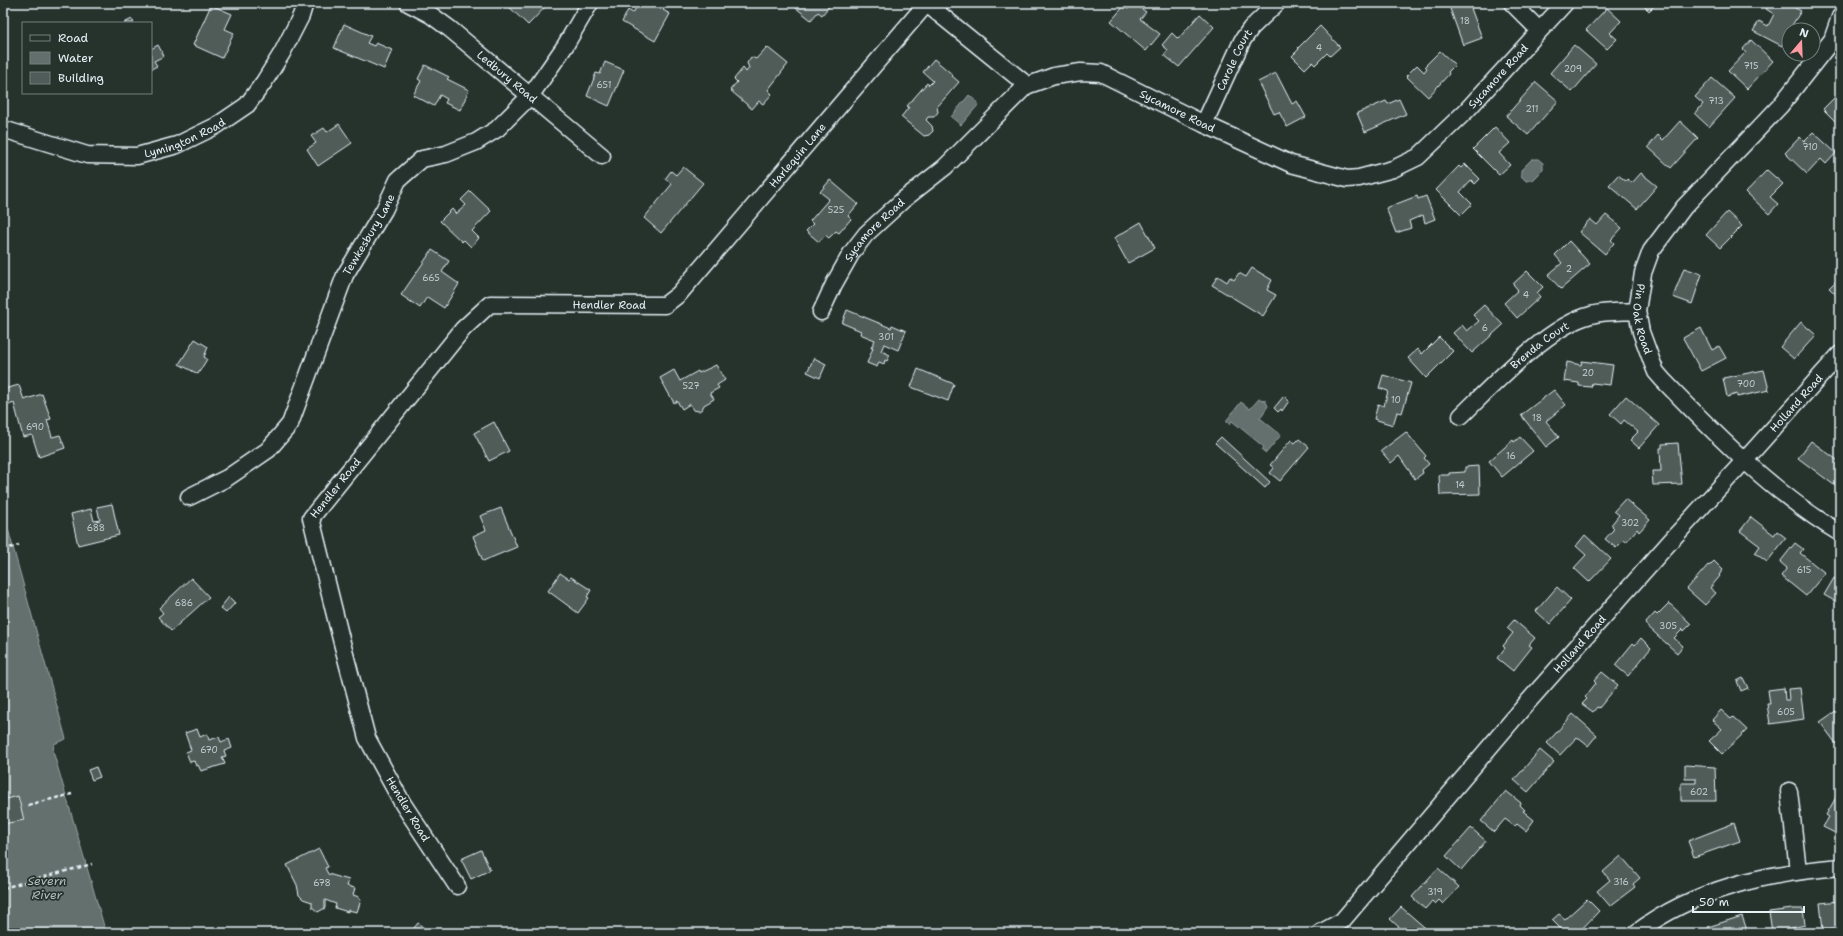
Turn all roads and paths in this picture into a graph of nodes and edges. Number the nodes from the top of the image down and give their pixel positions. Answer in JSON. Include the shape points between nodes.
{"nodes":[{"id":1,"x":306,"y":3,"type":"edge"},
{"id":2,"x":408,"y":3,"type":"edge"},
{"id":3,"x":590,"y":3,"type":"edge"},
{"id":4,"x":1276,"y":3,"type":"edge"},
{"id":5,"x":1512,"y":3,"type":"edge"},
{"id":6,"x":1565,"y":3,"type":"edge"},
{"id":7,"x":927,"y":4,"type":"edge"},
{"id":8,"x":1840,"y":17,"type":"edge"},
{"id":9,"x":1539,"y":30,"type":"junction"},
{"id":10,"x":1026,"y":86,"type":"junction"},
{"id":11,"x":531,"y":95,"type":"junction"},
{"id":12,"x":1204,"y":124,"type":"junction"},
{"id":13,"x":3,"y":130,"type":"edge"},
{"id":14,"x":602,"y":156,"type":"dead end"},
{"id":15,"x":665,"y":305,"type":"joint"},
{"id":16,"x":1637,"y":311,"type":"junction"},
{"id":17,"x":821,"y":312,"type":"dead end"},
{"id":18,"x":1840,"y":354,"type":"edge"},
{"id":19,"x":1461,"y":416,"type":"dead end"},
{"id":20,"x":1746,"y":460,"type":"junction"},
{"id":21,"x":189,"y":497,"type":"dead end"},
{"id":22,"x":1840,"y":533,"type":"edge"},
{"id":23,"x":19,"y":545,"type":"dead end"},
{"id":24,"x":3,"y":550,"type":"edge"},
{"id":25,"x":1789,"y":791,"type":"dead end"},
{"id":26,"x":72,"y":794,"type":"dead end"},
{"id":27,"x":28,"y":805,"type":"dead end"},
{"id":28,"x":92,"y":864,"type":"dead end"},
{"id":29,"x":1840,"y":867,"type":"edge"},
{"id":30,"x":1798,"y":871,"type":"junction"},
{"id":31,"x":457,"y":886,"type":"dead end"},
{"id":32,"x":3,"y":888,"type":"edge"},
{"id":33,"x":1320,"y":933,"type":"edge"},
{"id":34,"x":1636,"y":933,"type":"edge"}],
"edges":[{"from":1,"to":13,"type":"street","name":"Lymington Road","via":[[282,53],[247,105],[216,126],[177,145],[137,156],[87,155]]},
{"from":2,"to":11,"type":"street","name":"Ledbury Road","via":[[450,29]]},
{"from":3,"to":11,"type":"street","name":"Tewkesbury Lane","via":[[565,46]]},
{"from":4,"to":12,"type":"street","name":"Carole Court","via":[[1242,41]]},
{"from":5,"to":9,"type":"street"},
{"from":6,"to":9,"type":"street","name":"Sycamore Road"},
{"from":7,"to":10,"type":"street"},
{"from":7,"to":15,"type":"street","name":"Harlequin Lane","via":[[679,294]]},
{"from":8,"to":16,"type":"street","name":"Pin Oak Road","via":[[1832,40],[1780,106],[1684,207],[1653,247],[1643,273]]},
{"from":9,"to":12,"type":"street","name":"Sycamore Road","via":[[1466,111],[1418,157],[1394,169],[1348,179],[1291,164]]},
{"from":10,"to":12,"type":"street","name":"Sycamore Road","via":[[1054,76],[1081,72],[1100,73]]},
{"from":10,"to":17,"type":"street","name":"Sycamore Road","via":[[945,167],[866,234],[852,252]]},
{"from":11,"to":14,"type":"street","name":"Ledbury Road"},
{"from":11,"to":21,"type":"street","name":"Tewkesbury Lane","via":[[497,129],[476,142],[446,154],[422,159],[398,180],[384,210],[345,275],[290,424],[268,450],[227,478]]},
{"from":15,"to":31,"type":"street","name":"Hendler Road","via":[[490,304],[463,329],[311,518],[367,738],[403,804]]},
{"from":16,"to":19,"type":"street","name":"Brenda Court","via":[[1591,314],[1565,325],[1524,358]]},
{"from":16,"to":20,"type":"street","name":"Pin Oak Road","via":[[1641,332],[1656,372],[1717,436]]},
{"from":18,"to":20,"type":"street","name":"Holland Road"},
{"from":20,"to":22,"type":"street","name":"Pin Oak Road","via":[[1789,498]]},
{"from":20,"to":33,"type":"street","name":"Holland Road","via":[[1671,540],[1527,703],[1342,921]]},
{"from":23,"to":24,"type":"path"},
{"from":25,"to":30,"type":"street"},
{"from":26,"to":27,"type":"path"},
{"from":28,"to":32,"type":"path"},
{"from":29,"to":30,"type":"street"},
{"from":30,"to":34,"type":"street","via":[[1768,876],[1711,892],[1670,910]]}]}
